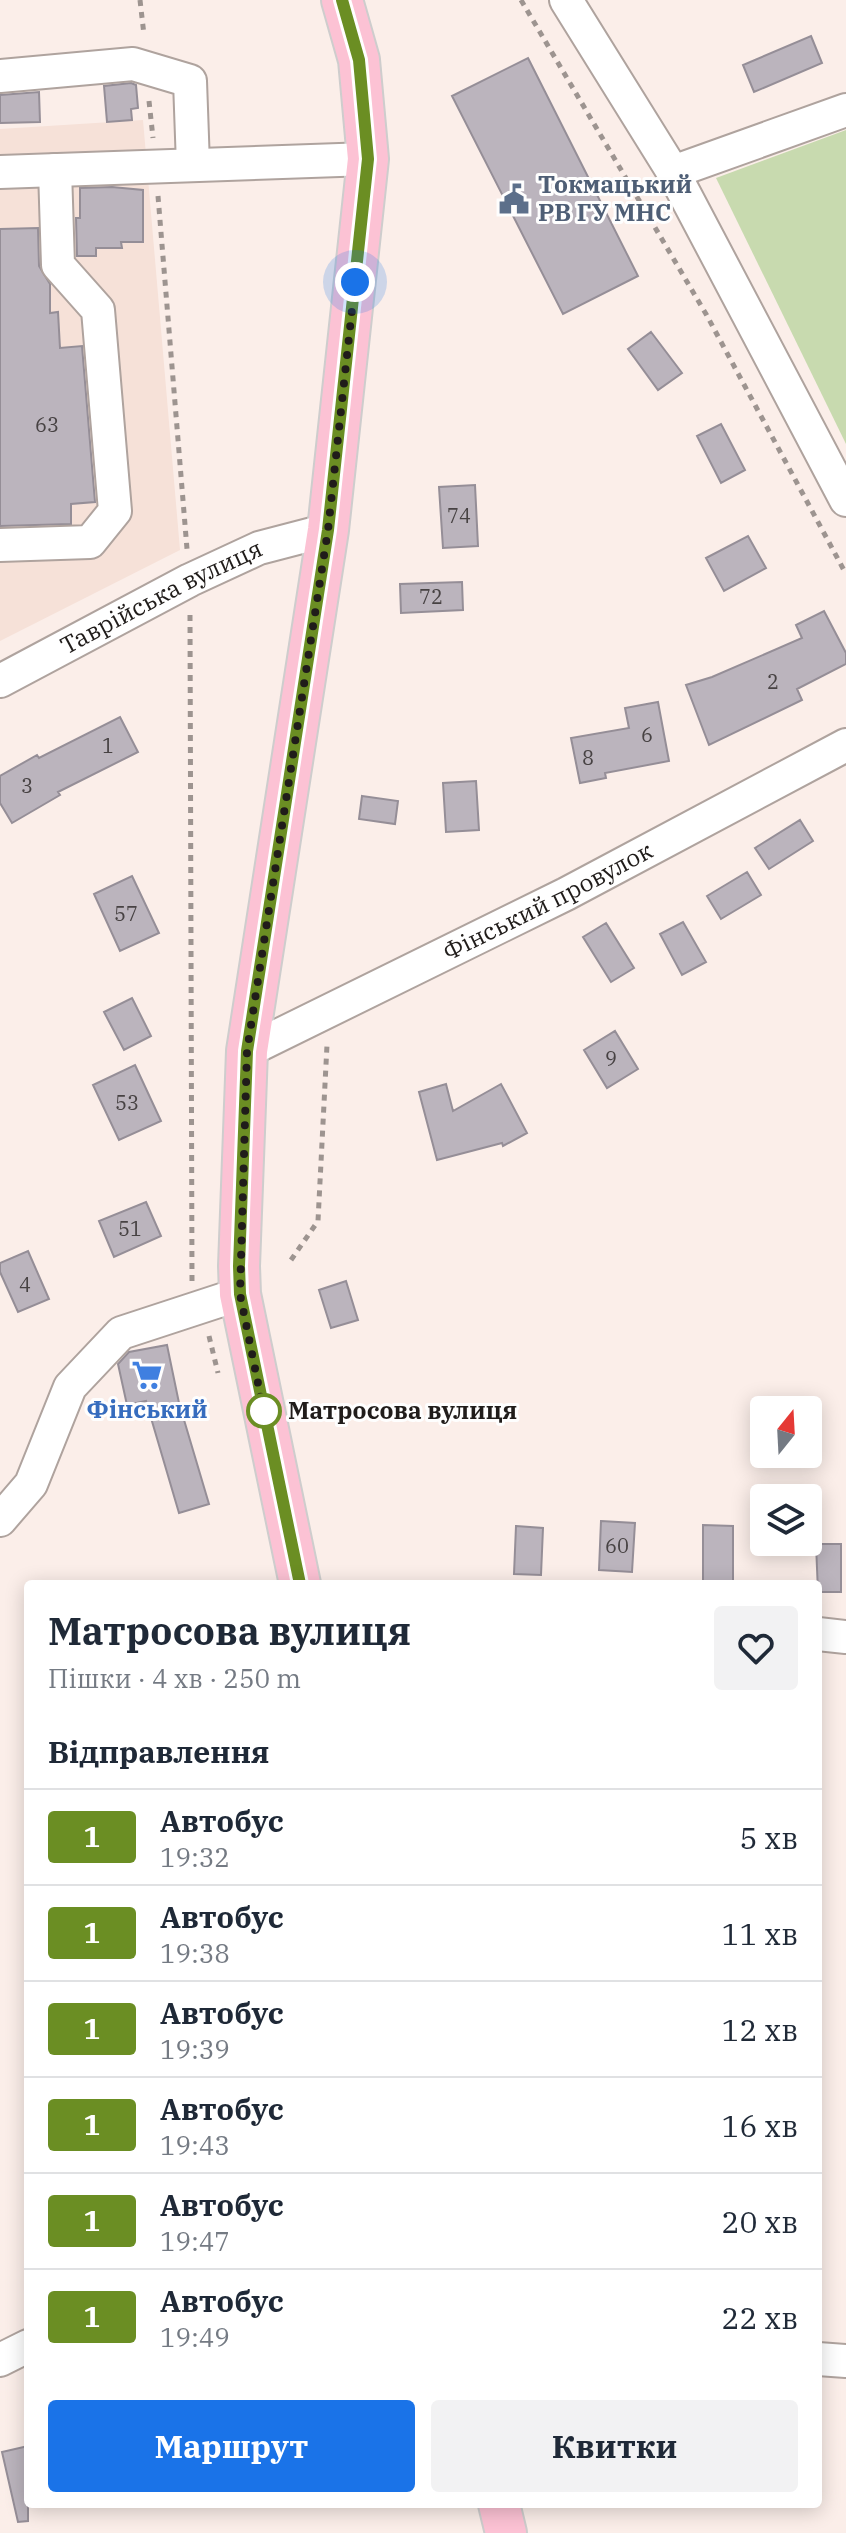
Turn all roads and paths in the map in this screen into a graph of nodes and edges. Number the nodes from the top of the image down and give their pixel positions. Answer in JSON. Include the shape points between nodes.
{"nodes":[{"id":1,"x":140,"y":0,"type":"edge"},
{"id":2,"x":342,"y":0,"type":"edge"},
{"id":3,"x":521,"y":0,"type":"edge"},
{"id":4,"x":566,"y":0,"type":"edge"},
{"id":5,"x":147,"y":68,"type":"junction"},
{"id":6,"x":0,"y":76,"type":"edge"},
{"id":7,"x":846,"y":110,"type":"edge"},
{"id":8,"x":368,"y":159,"type":"junction"},
{"id":9,"x":193,"y":165,"type":"junction"},
{"id":10,"x":155,"y":167,"type":"junction"},
{"id":11,"x":55,"y":170,"type":"junction"},
{"id":12,"x":0,"y":172,"type":"edge"},
{"id":13,"x":673,"y":172,"type":"junction"},
{"id":14,"x":846,"y":500,"type":"edge"},
{"id":15,"x":328,"y":530,"type":"junction"},
{"id":16,"x":0,"y":545,"type":"edge"},
{"id":17,"x":846,"y":574,"type":"edge"},
{"id":18,"x":190,"y":580,"type":"junction"},
{"id":19,"x":0,"y":681,"type":"edge"},
{"id":20,"x":846,"y":745,"type":"edge"},
{"id":21,"x":341,"y":1037,"type":"dead end"},
{"id":22,"x":247,"y":1051,"type":"junction"},
{"id":23,"x":291,"y":1260,"type":"dead end"},
{"id":24,"x":240,"y":1294,"type":"junction"},
{"id":25,"x":202,"y":1308,"type":"junction"},
{"id":26,"x":221,"y":1385,"type":"dead end"},
{"id":27,"x":0,"y":1520,"type":"edge"},
{"id":28,"x":299,"y":1580,"type":"edge"},
{"id":29,"x":822,"y":1634,"type":"edge"},
{"id":30,"x":846,"y":1637,"type":"edge"},
{"id":31,"x":24,"y":2348,"type":"edge"},
{"id":32,"x":822,"y":2359,"type":"edge"},
{"id":33,"x":0,"y":2360,"type":"edge"},
{"id":34,"x":846,"y":2361,"type":"edge"},
{"id":35,"x":500,"y":2508,"type":"edge"},
{"id":36,"x":506,"y":2533,"type":"edge"}],
"edges":[{"from":1,"to":5,"type":"path"},
{"from":2,"to":8,"type":"main road","via":[[359,60]]},
{"from":3,"to":17,"type":"path","via":[[706,314]]},
{"from":4,"to":13,"type":"street"},
{"from":5,"to":6,"type":"street","via":[[133,64]]},
{"from":5,"to":9,"type":"street","via":[[190,81]]},
{"from":5,"to":10,"type":"path"},
{"from":7,"to":13,"type":"street"},
{"from":8,"to":9,"type":"street"},
{"from":8,"to":15,"type":"main road"},
{"from":9,"to":10,"type":"street"},
{"from":10,"to":11,"type":"street"},
{"from":10,"to":18,"type":"path"},
{"from":11,"to":12,"type":"street"},
{"from":11,"to":16,"type":"street","via":[[58,265],[98,310],[115,511],[90,542]]},
{"from":13,"to":14,"type":"street"},
{"from":15,"to":18,"type":"street","name":"Таврійська вулиця","via":[[259,548]]},
{"from":15,"to":22,"type":"main road"},
{"from":18,"to":19,"type":"street","name":"Таврійська вулиця"},
{"from":18,"to":25,"type":"path","via":[[192,1281]]},
{"from":20,"to":22,"type":"street","name":"Фінський провулок","via":[[566,894]]},
{"from":21,"to":23,"type":"path","via":[[327,1044],[318,1221]]},
{"from":22,"to":24,"type":"main road"},
{"from":24,"to":25,"type":"street"},
{"from":24,"to":28,"type":"main road"},
{"from":25,"to":26,"type":"path"},
{"from":25,"to":27,"type":"street","via":[[121,1333],[70,1387],[31,1484]]},
{"from":29,"to":30,"type":"street"},
{"from":31,"to":33,"type":"street"},
{"from":32,"to":34,"type":"street"},
{"from":35,"to":36,"type":"main road"}]}
